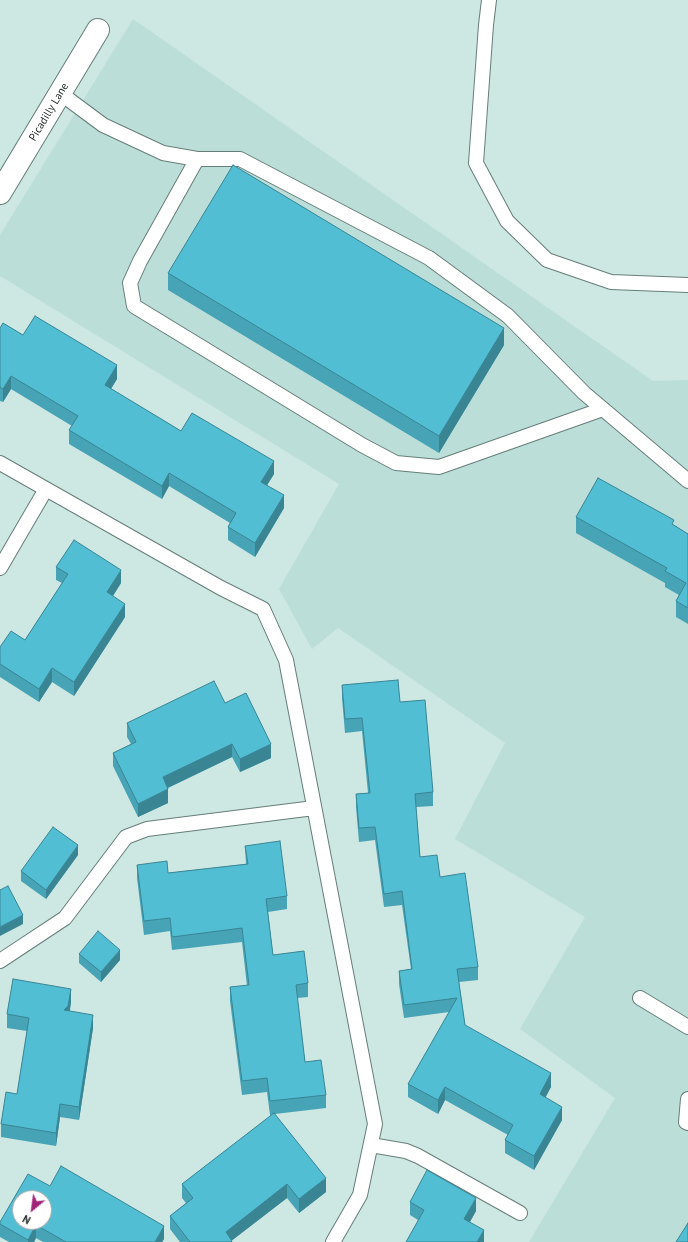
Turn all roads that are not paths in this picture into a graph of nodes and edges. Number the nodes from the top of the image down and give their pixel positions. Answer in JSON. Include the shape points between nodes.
{"nodes":[{"id":1,"x":489,"y":0,"type":"edge"},
{"id":2,"x":98,"y":30,"type":"dead end"},
{"id":3,"x":60,"y":93,"type":"junction"},
{"id":4,"x":197,"y":160,"type":"junction"},
{"id":5,"x":0,"y":193,"type":"edge"},
{"id":6,"x":688,"y":285,"type":"edge"},
{"id":7,"x":603,"y":408,"type":"junction"},
{"id":8,"x":0,"y":463,"type":"edge"},
{"id":9,"x":688,"y":481,"type":"edge"},
{"id":10,"x":46,"y":489,"type":"junction"},
{"id":11,"x":0,"y":568,"type":"edge"},
{"id":12,"x":314,"y":808,"type":"junction"},
{"id":13,"x":0,"y":961,"type":"edge"},
{"id":14,"x":640,"y":998,"type":"dead end"},
{"id":15,"x":688,"y":1027,"type":"edge"},
{"id":16,"x":688,"y":1099,"type":"edge"},
{"id":17,"x":688,"y":1123,"type":"edge"},
{"id":18,"x":371,"y":1144,"type":"junction"},
{"id":19,"x":520,"y":1213,"type":"dead end"},
{"id":20,"x":333,"y":1242,"type":"edge"}],
"edges":[{"from":1,"to":6,"type":"lane","via":[[476,163],[508,221],[547,260],[611,282]]},
{"from":2,"to":3,"type":"street","name":"Picadilly Lane"},
{"from":3,"to":4,"type":"lane","via":[[109,128],[163,154]]},
{"from":3,"to":5,"type":"street","name":"Picadilly Lane"},
{"from":4,"to":7,"type":"lane","via":[[240,159],[429,258],[508,316],[584,393]]},
{"from":4,"to":7,"type":"lane","via":[[130,283],[134,306],[362,445],[396,463],[439,468]]},
{"from":7,"to":9,"type":"lane"},
{"from":8,"to":10,"type":"lane"},
{"from":10,"to":11,"type":"lane"},
{"from":10,"to":12,"type":"lane","via":[[263,609],[286,660]]},
{"from":12,"to":13,"type":"lane","via":[[147,829],[126,837],[65,918]]},
{"from":12,"to":18,"type":"lane","via":[[375,1124]]},
{"from":14,"to":15,"type":"lane"},
{"from":16,"to":17,"type":"lane"},
{"from":18,"to":19,"type":"lane","via":[[418,1156]]},
{"from":18,"to":20,"type":"lane","via":[[360,1195]]}]}
